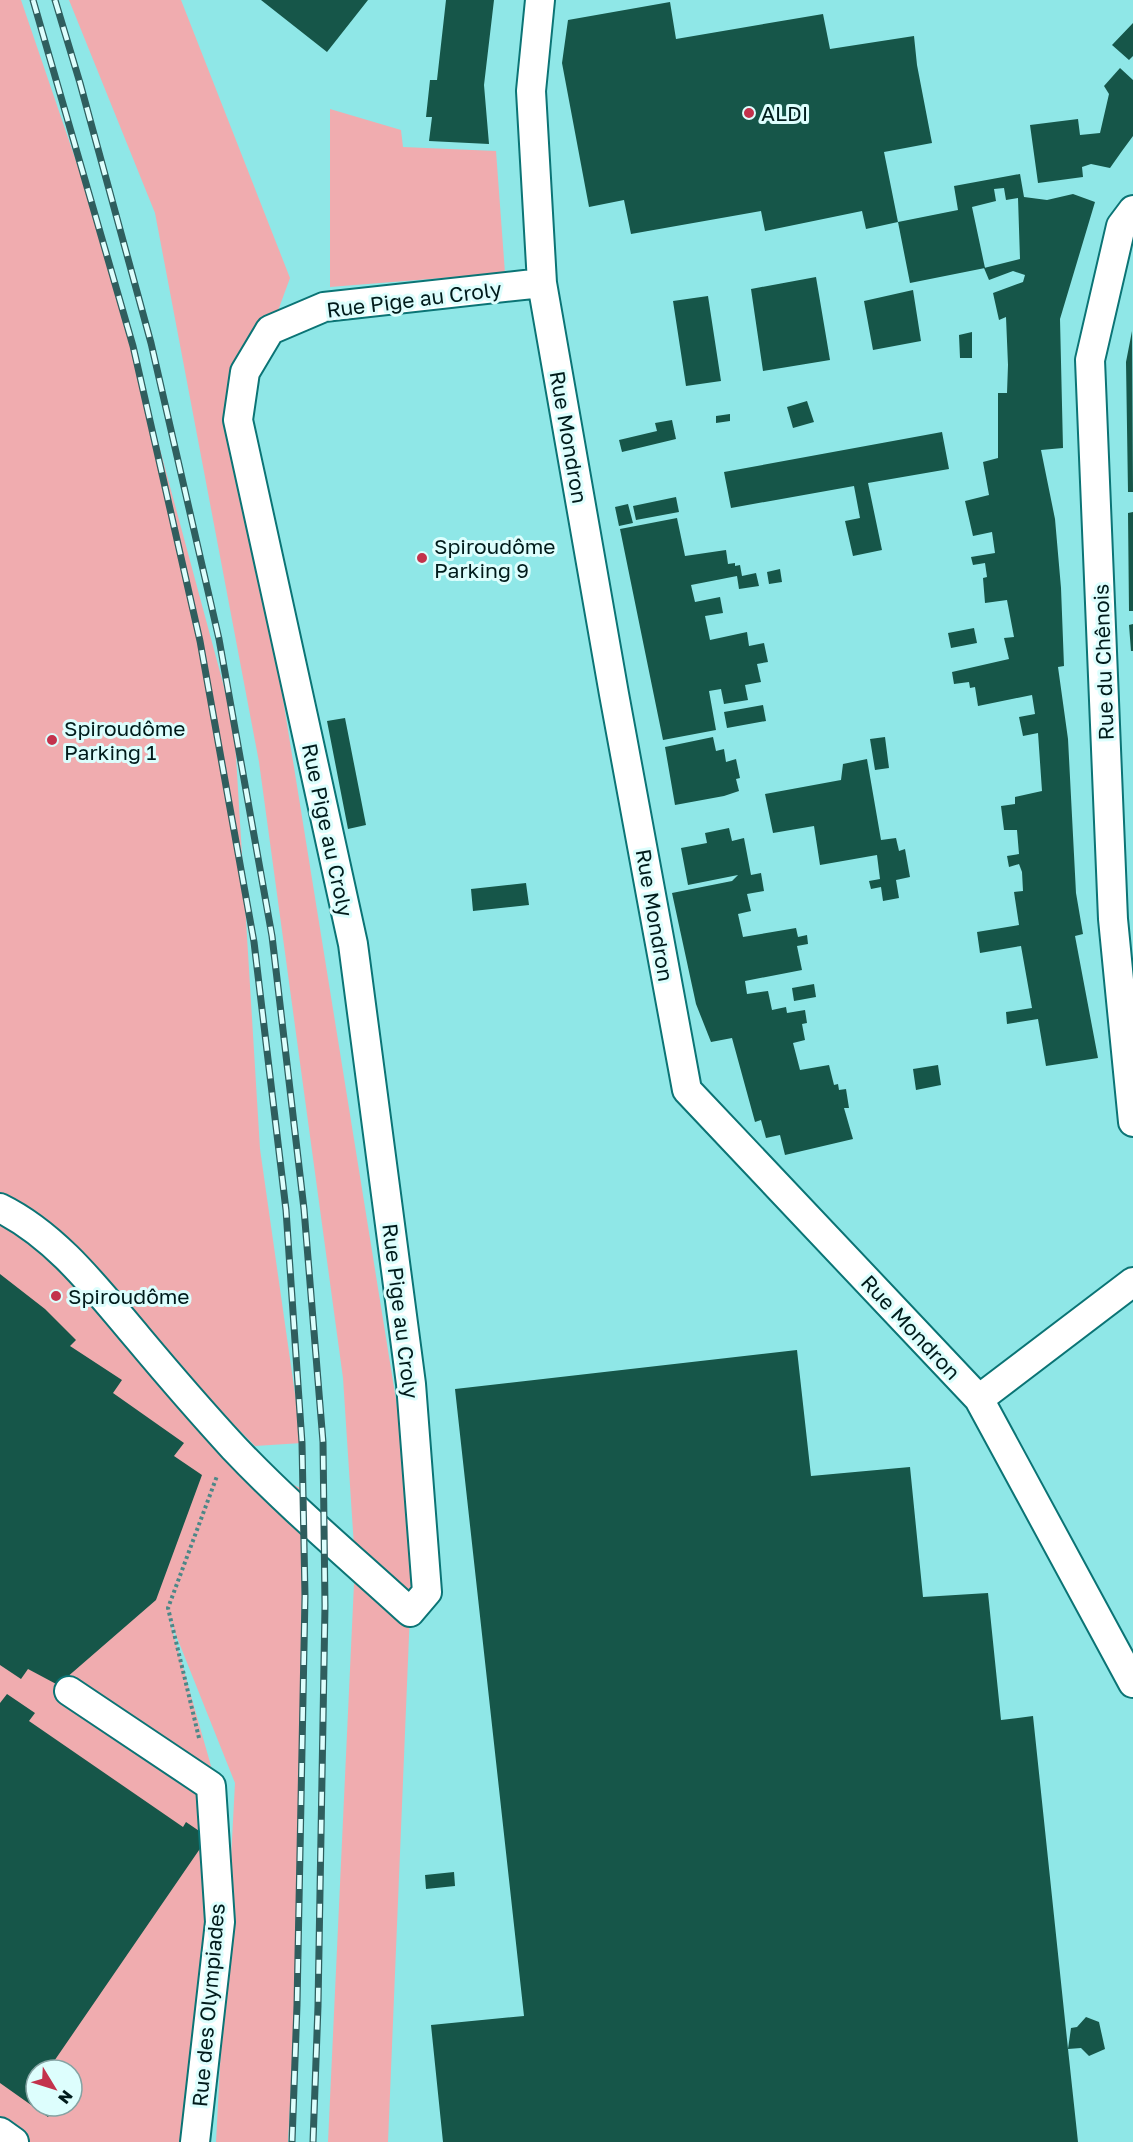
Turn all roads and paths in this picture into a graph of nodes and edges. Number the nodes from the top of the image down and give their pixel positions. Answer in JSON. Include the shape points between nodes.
{"nodes":[{"id":1,"x":540,"y":0,"type":"edge"},
{"id":2,"x":1133,"y":210,"type":"edge"},
{"id":3,"x":542,"y":283,"type":"junction"},
{"id":4,"x":1133,"y":1122,"type":"edge"},
{"id":5,"x":0,"y":1208,"type":"edge"},
{"id":6,"x":1133,"y":1282,"type":"edge"},
{"id":7,"x":979,"y":1399,"type":"junction"},
{"id":8,"x":218,"y":1474,"type":"dead end"},
{"id":9,"x":1133,"y":1683,"type":"edge"},
{"id":10,"x":69,"y":1691,"type":"dead end"},
{"id":11,"x":211,"y":1786,"type":"junction"},
{"id":12,"x":0,"y":2132,"type":"edge"},
{"id":13,"x":14,"y":2142,"type":"edge"},
{"id":14,"x":195,"y":2142,"type":"edge"}],
"edges":[{"from":1,"to":3,"type":"street","name":"Rue Mondron","via":[[531,91]]},
{"from":2,"to":4,"type":"street","name":"Rue du Chênois","via":[[1121,226],[1090,360],[1113,919]]},
{"from":3,"to":5,"type":"street","name":"Rue Pige au Croly","via":[[324,307],[270,330],[244,372],[238,420],[353,944],[411,1384],[427,1592],[410,1612],[234,1447],[96,1287],[45,1238]]},
{"from":3,"to":7,"type":"street","name":"Rue Mondron","via":[[687,1090]]},
{"from":6,"to":7,"type":"street"},
{"from":7,"to":9,"type":"street","name":"Rue Mondron"},
{"from":8,"to":11,"type":"path","via":[[168,1608]]},
{"from":10,"to":11,"type":"street"},
{"from":11,"to":14,"type":"street","name":"Rue des Olympiades","via":[[220,1922]]},
{"from":12,"to":13,"type":"street"}]}
